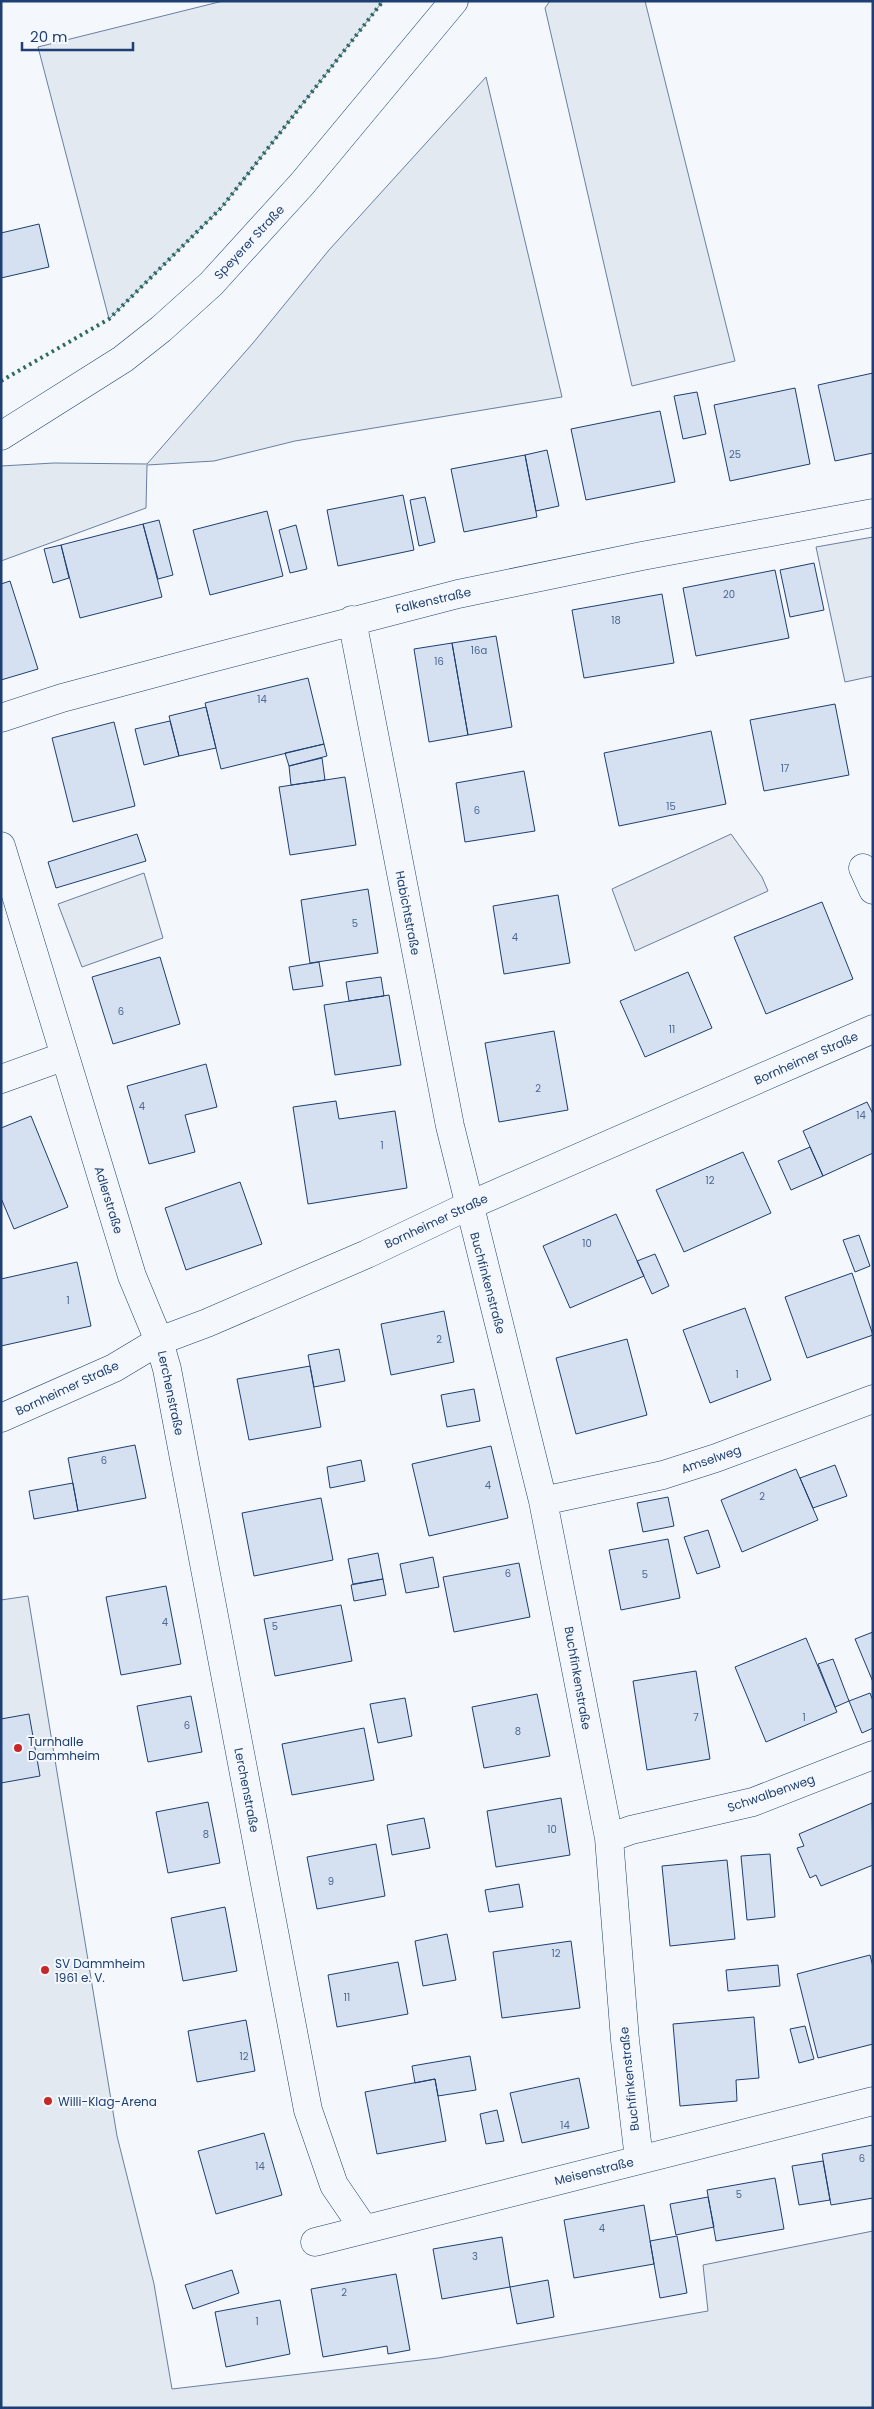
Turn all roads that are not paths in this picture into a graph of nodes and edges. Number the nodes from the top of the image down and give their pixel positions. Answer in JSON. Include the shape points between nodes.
{"nodes":[{"id":1,"x":454,"y":1,"type":"edge"},
{"id":2,"x":1,"y":436,"type":"edge"},
{"id":3,"x":873,"y":513,"type":"edge"},
{"id":4,"x":352,"y":620,"type":"junction"},
{"id":5,"x":1,"y":718,"type":"edge"},
{"id":6,"x":1,"y":846,"type":"edge"},
{"id":7,"x":873,"y":1029,"type":"edge"},
{"id":8,"x":65,"y":1056,"type":"junction"},
{"id":9,"x":1,"y":1079,"type":"edge"},
{"id":10,"x":468,"y":1206,"type":"junction"},
{"id":11,"x":159,"y":1341,"type":"junction"},
{"id":12,"x":873,"y":1399,"type":"edge"},
{"id":13,"x":1,"y":1418,"type":"edge"},
{"id":14,"x":543,"y":1500,"type":"junction"},
{"id":15,"x":873,"y":1755,"type":"edge"},
{"id":16,"x":609,"y":1838,"type":"junction"},
{"id":17,"x":873,"y":2101,"type":"edge"},
{"id":18,"x":639,"y":2159,"type":"junction"},
{"id":19,"x":364,"y":2229,"type":"junction"},
{"id":20,"x":315,"y":2242,"type":"dead end"}],
"edges":[{"from":1,"to":2,"type":"street","name":"Speyerer Straße","via":[[302,184],[211,284],[123,359]]},
{"from":3,"to":4,"type":"street","name":"Falkenstraße","via":[[604,564]]},
{"from":4,"to":5,"type":"street","name":"Falkenstraße","via":[[62,698]]},
{"from":4,"to":10,"type":"street","name":"Habichtstraße"},
{"from":6,"to":8,"type":"street","name":"Adlerstraße"},
{"from":7,"to":10,"type":"street","name":"Bornheimer Straße"},
{"from":8,"to":9,"type":"street"},
{"from":8,"to":11,"type":"street","name":"Adlerstraße","via":[[132,1276]]},
{"from":10,"to":11,"type":"street","name":"Bornheimer Straße","via":[[367,1254]]},
{"from":10,"to":14,"type":"street","name":"Buchfinkenstraße"},
{"from":11,"to":13,"type":"street","name":"Bornheimer Straße","via":[[114,1368]]},
{"from":11,"to":19,"type":"street","name":"Lerchenstraße","via":[[308,2110],[334,2185]]},
{"from":12,"to":14,"type":"street","name":"Amselweg","via":[[663,1475]]},
{"from":14,"to":16,"type":"street","name":"Buchfinkenstraße"},
{"from":15,"to":16,"type":"street","name":"Schwalbenweg","via":[[753,1802]]},
{"from":16,"to":18,"type":"street","name":"Buchfinkenstraße","via":[[624,2040]]},
{"from":17,"to":18,"type":"street","name":"Meisenstraße"},
{"from":18,"to":19,"type":"street","name":"Meisenstraße"},
{"from":19,"to":20,"type":"street","name":"Meisenstraße"}]}
